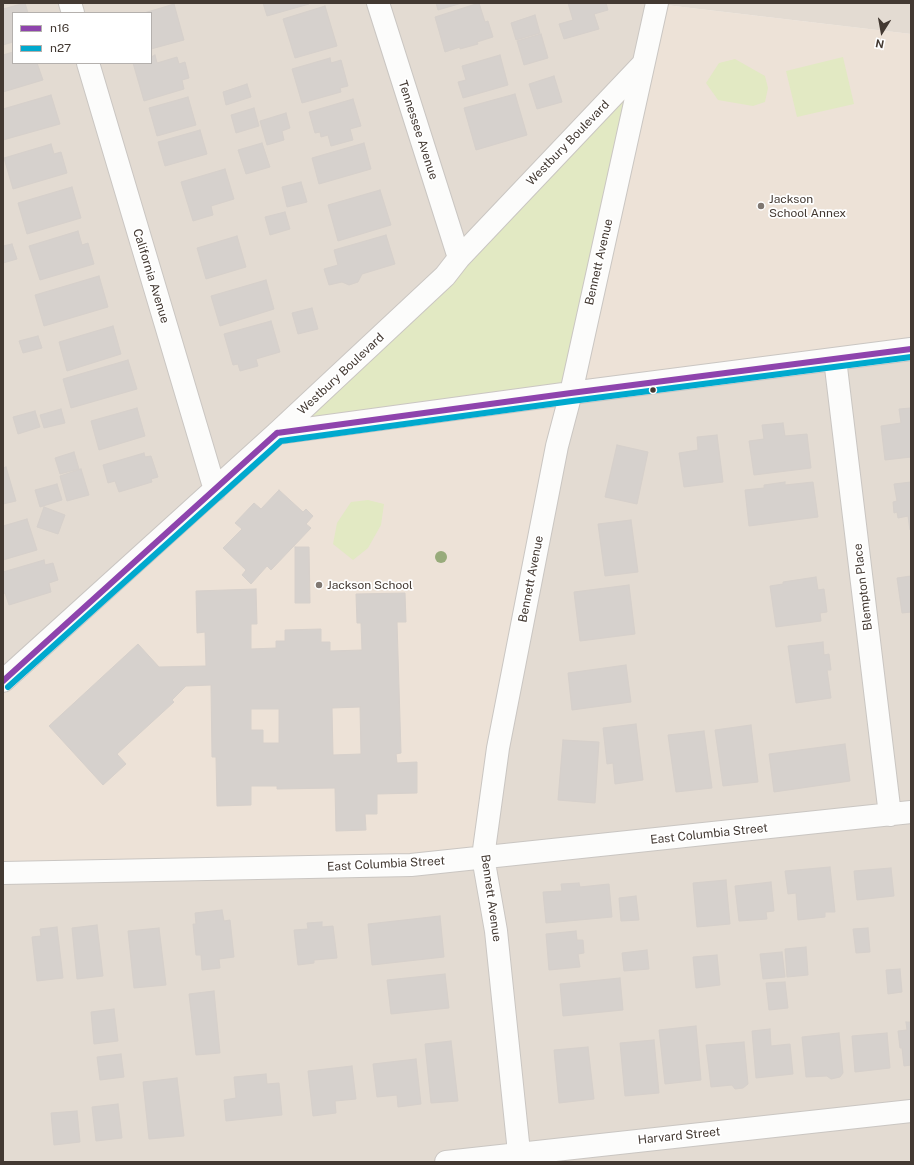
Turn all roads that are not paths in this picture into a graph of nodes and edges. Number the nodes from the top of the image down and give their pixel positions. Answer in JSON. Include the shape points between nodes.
{"nodes":[{"id":1,"x":378,"y":3,"type":"edge"},
{"id":2,"x":657,"y":3,"type":"edge"},
{"id":3,"x":88,"y":64,"type":"edge"},
{"id":4,"x":643,"y":64,"type":"junction"},
{"id":5,"x":459,"y":258,"type":"junction"},
{"id":6,"x":911,"y":349,"type":"edge"},
{"id":7,"x":835,"y":359,"type":"junction"},
{"id":8,"x":570,"y":392,"type":"junction"},
{"id":9,"x":277,"y":433,"type":"junction"},
{"id":10,"x":215,"y":490,"type":"junction"},
{"id":11,"x":3,"y":681,"type":"edge"},
{"id":12,"x":901,"y":814,"type":"edge"},
{"id":13,"x":483,"y":857,"type":"junction"},
{"id":14,"x":3,"y":873,"type":"edge"},
{"id":15,"x":911,"y":1111,"type":"edge"},
{"id":16,"x":520,"y":1158,"type":"edge"},
{"id":17,"x":446,"y":1162,"type":"edge"}],
"edges":[{"from":1,"to":5,"type":"street","name":"Tennessee Avenue"},
{"from":2,"to":4,"type":"street","name":"Bennett Avenue"},
{"from":3,"to":10,"type":"street","name":"California Avenue"},
{"from":4,"to":5,"type":"street","name":"Westbury Boulevard"},
{"from":4,"to":8,"type":"street","name":"Bennett Avenue"},
{"from":5,"to":9,"type":"street","name":"Westbury Boulevard","via":[[445,276]]},
{"from":6,"to":7,"type":"street"},
{"from":7,"to":8,"type":"street"},
{"from":7,"to":12,"type":"street","name":"Blempton Place"},
{"from":8,"to":9,"type":"street"},
{"from":8,"to":13,"type":"street","name":"Bennett Avenue","via":[[498,748]]},
{"from":9,"to":10,"type":"street","name":"Westbury Boulevard"},
{"from":10,"to":11,"type":"street","name":"Westbury Boulevard"},
{"from":12,"to":13,"type":"street","name":"East Columbia Street"},
{"from":13,"to":14,"type":"street","name":"East Columbia Street","via":[[411,865]]},
{"from":13,"to":16,"type":"street","name":"Bennett Avenue","via":[[496,931]]},
{"from":15,"to":16,"type":"street","name":"Harvard Street"},
{"from":16,"to":17,"type":"street","name":"Harvard Street"}]}
